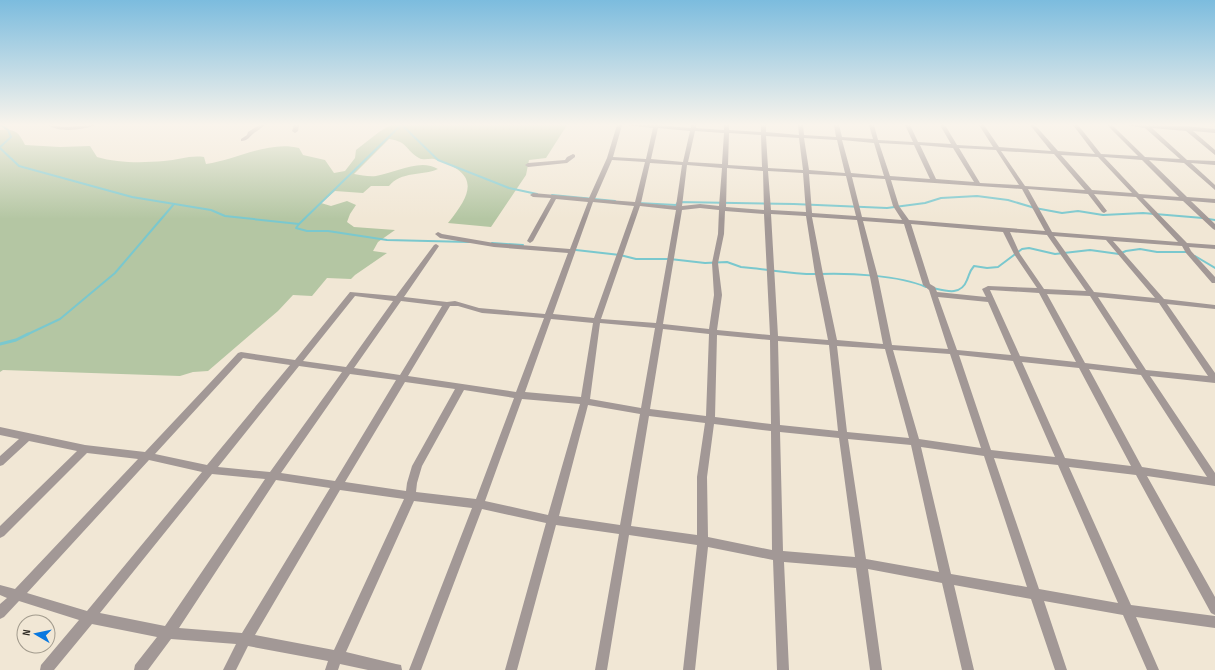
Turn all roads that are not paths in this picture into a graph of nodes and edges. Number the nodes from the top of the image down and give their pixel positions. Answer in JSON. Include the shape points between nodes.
{"nodes":[{"id":1,"x":573,"y":156,"type":"dead end"},
{"id":2,"x":649,"y":156,"type":"edge"},
{"id":3,"x":687,"y":156,"type":"edge"},
{"id":4,"x":725,"y":156,"type":"edge"},
{"id":5,"x":764,"y":156,"type":"edge"},
{"id":6,"x":804,"y":156,"type":"edge"},
{"id":7,"x":844,"y":156,"type":"edge"},
{"id":8,"x":880,"y":156,"type":"edge"},
{"id":9,"x":921,"y":156,"type":"edge"},
{"id":10,"x":962,"y":156,"type":"edge"},
{"id":11,"x":1003,"y":156,"type":"edge"},
{"id":12,"x":1058,"y":156,"type":"edge"},
{"id":13,"x":1100,"y":156,"type":"edge"},
{"id":14,"x":1106,"y":156,"type":"edge"},
{"id":15,"x":1180,"y":156,"type":"edge"},
{"id":16,"x":610,"y":158,"type":"joint"},
{"id":17,"x":1142,"y":158,"type":"junction"},
{"id":18,"x":648,"y":161,"type":"junction"},
{"id":19,"x":1185,"y":161,"type":"junction"},
{"id":20,"x":685,"y":163,"type":"junction"},
{"id":21,"x":1215,"y":163,"type":"edge"},
{"id":22,"x":528,"y":165,"type":"dead end"},
{"id":23,"x":724,"y":166,"type":"junction"},
{"id":24,"x":764,"y":169,"type":"junction"},
{"id":25,"x":806,"y":172,"type":"junction"},
{"id":26,"x":848,"y":174,"type":"junction"},
{"id":27,"x":886,"y":178,"type":"junction"},
{"id":28,"x":934,"y":181,"type":"junction"},
{"id":29,"x":978,"y":184,"type":"junction"},
{"id":30,"x":1024,"y":188,"type":"junction"},
{"id":31,"x":1215,"y":188,"type":"edge"},
{"id":32,"x":1089,"y":191,"type":"junction"},
{"id":33,"x":533,"y":194,"type":"dead end"},
{"id":34,"x":1136,"y":194,"type":"junction"},
{"id":35,"x":555,"y":196,"type":"junction"},
{"id":36,"x":1184,"y":197,"type":"junction"},
{"id":37,"x":592,"y":199,"type":"junction"},
{"id":38,"x":1215,"y":201,"type":"edge"},
{"id":39,"x":638,"y":204,"type":"junction"},
{"id":40,"x":680,"y":208,"type":"junction"},
{"id":41,"x":722,"y":208,"type":"junction"},
{"id":42,"x":1104,"y":211,"type":"dead end"},
{"id":43,"x":768,"y":212,"type":"junction"},
{"id":44,"x":809,"y":215,"type":"junction"},
{"id":45,"x":859,"y":219,"type":"junction"},
{"id":46,"x":907,"y":223,"type":"junction"},
{"id":47,"x":1215,"y":228,"type":"edge"},
{"id":48,"x":1006,"y":231,"type":"junction"},
{"id":49,"x":438,"y":234,"type":"dead end"},
{"id":50,"x":1050,"y":235,"type":"junction"},
{"id":51,"x":1109,"y":240,"type":"junction"},
{"id":52,"x":530,"y":241,"type":"dead end"},
{"id":53,"x":1185,"y":245,"type":"junction"},
{"id":54,"x":436,"y":246,"type":"dead end"},
{"id":55,"x":1215,"y":247,"type":"edge"},
{"id":56,"x":572,"y":251,"type":"junction"},
{"id":57,"x":1215,"y":281,"type":"edge"},
{"id":58,"x":931,"y":289,"type":"junction"},
{"id":59,"x":1042,"y":291,"type":"junction"},
{"id":60,"x":1092,"y":294,"type":"junction"},
{"id":61,"x":399,"y":300,"type":"junction"},
{"id":62,"x":991,"y":300,"type":"junction"},
{"id":63,"x":1161,"y":301,"type":"junction"},
{"id":64,"x":447,"y":304,"type":"junction"},
{"id":65,"x":1215,"y":307,"type":"edge"},
{"id":66,"x":548,"y":316,"type":"junction"},
{"id":67,"x":597,"y":320,"type":"junction"},
{"id":68,"x":659,"y":326,"type":"junction"},
{"id":69,"x":712,"y":331,"type":"junction"},
{"id":70,"x":774,"y":338,"type":"junction"},
{"id":71,"x":833,"y":342,"type":"junction"},
{"id":72,"x":888,"y":347,"type":"junction"},
{"id":73,"x":953,"y":352,"type":"junction"},
{"id":74,"x":1018,"y":360,"type":"junction"},
{"id":75,"x":296,"y":363,"type":"junction"},
{"id":76,"x":1082,"y":366,"type":"junction"},
{"id":77,"x":348,"y":371,"type":"junction"},
{"id":78,"x":1144,"y":373,"type":"junction"},
{"id":79,"x":403,"y":379,"type":"junction"},
{"id":80,"x":1215,"y":380,"type":"edge"},
{"id":81,"x":461,"y":387,"type":"junction"},
{"id":82,"x":518,"y":396,"type":"junction"},
{"id":83,"x":585,"y":401,"type":"junction"},
{"id":84,"x":645,"y":412,"type":"junction"},
{"id":85,"x":710,"y":420,"type":"junction"},
{"id":86,"x":777,"y":428,"type":"junction"},
{"id":87,"x":0,"y":431,"type":"edge"},
{"id":88,"x":843,"y":435,"type":"junction"},
{"id":89,"x":26,"y":437,"type":"junction"},
{"id":90,"x":915,"y":442,"type":"junction"},
{"id":91,"x":84,"y":449,"type":"junction"},
{"id":92,"x":987,"y":453,"type":"junction"},
{"id":93,"x":148,"y":456,"type":"junction"},
{"id":94,"x":1060,"y":461,"type":"junction"},
{"id":95,"x":0,"y":462,"type":"edge"},
{"id":96,"x":210,"y":470,"type":"junction"},
{"id":97,"x":1138,"y":471,"type":"junction"},
{"id":98,"x":273,"y":476,"type":"junction"},
{"id":99,"x":1215,"y":481,"type":"edge"},
{"id":100,"x":338,"y":485,"type":"junction"},
{"id":101,"x":411,"y":496,"type":"junction"},
{"id":102,"x":479,"y":504,"type":"junction"},
{"id":103,"x":552,"y":520,"type":"junction"},
{"id":104,"x":625,"y":529,"type":"junction"},
{"id":105,"x":0,"y":533,"type":"edge"},
{"id":106,"x":703,"y":541,"type":"junction"},
{"id":107,"x":778,"y":556,"type":"junction"},
{"id":108,"x":861,"y":563,"type":"junction"},
{"id":109,"x":948,"y":578,"type":"junction"},
{"id":110,"x":0,"y":590,"type":"edge"},
{"id":111,"x":1036,"y":593,"type":"junction"},
{"id":112,"x":16,"y":594,"type":"junction"},
{"id":113,"x":1215,"y":609,"type":"edge"},
{"id":114,"x":1126,"y":610,"type":"junction"},
{"id":115,"x":0,"y":613,"type":"edge"},
{"id":116,"x":88,"y":617,"type":"junction"},
{"id":117,"x":1215,"y":622,"type":"edge"},
{"id":118,"x":168,"y":633,"type":"junction"},
{"id":119,"x":245,"y":639,"type":"junction"},
{"id":120,"x":338,"y":657,"type":"junction"},
{"id":121,"x":46,"y":670,"type":"edge"},
{"id":122,"x":140,"y":670,"type":"edge"},
{"id":123,"x":229,"y":670,"type":"edge"},
{"id":124,"x":331,"y":670,"type":"edge"},
{"id":125,"x":396,"y":670,"type":"edge"},
{"id":126,"x":415,"y":670,"type":"edge"},
{"id":127,"x":511,"y":670,"type":"edge"},
{"id":128,"x":601,"y":670,"type":"edge"},
{"id":129,"x":690,"y":670,"type":"edge"},
{"id":130,"x":783,"y":670,"type":"edge"},
{"id":131,"x":876,"y":670,"type":"edge"},
{"id":132,"x":968,"y":670,"type":"edge"},
{"id":133,"x":1061,"y":670,"type":"edge"},
{"id":134,"x":1153,"y":670,"type":"edge"}],
"edges":[{"from":1,"to":22,"type":"street","via":[[567,161]]},
{"from":2,"to":18,"type":"street"},
{"from":3,"to":20,"type":"street"},
{"from":4,"to":23,"type":"street"},
{"from":5,"to":24,"type":"street"},
{"from":6,"to":25,"type":"street"},
{"from":7,"to":26,"type":"street"},
{"from":8,"to":27,"type":"street"},
{"from":9,"to":28,"type":"street"},
{"from":10,"to":29,"type":"street"},
{"from":11,"to":30,"type":"street"},
{"from":12,"to":32,"type":"street"},
{"from":13,"to":34,"type":"street"},
{"from":14,"to":17,"type":"street"},
{"from":15,"to":19,"type":"street"},
{"from":16,"to":18,"type":"street"},
{"from":16,"to":37,"type":"street"},
{"from":17,"to":19,"type":"street"},
{"from":17,"to":36,"type":"street"},
{"from":18,"to":20,"type":"street"},
{"from":18,"to":39,"type":"street"},
{"from":19,"to":21,"type":"street"},
{"from":19,"to":31,"type":"street"},
{"from":20,"to":23,"type":"street"},
{"from":20,"to":40,"type":"street"},
{"from":23,"to":24,"type":"street"},
{"from":23,"to":41,"type":"street"},
{"from":24,"to":25,"type":"street"},
{"from":24,"to":43,"type":"street"},
{"from":25,"to":26,"type":"street"},
{"from":25,"to":44,"type":"street"},
{"from":26,"to":27,"type":"street"},
{"from":26,"to":45,"type":"street"},
{"from":27,"to":28,"type":"street"},
{"from":27,"to":46,"type":"street","via":[[896,206]]},
{"from":28,"to":29,"type":"street"},
{"from":29,"to":30,"type":"street"},
{"from":30,"to":32,"type":"street"},
{"from":30,"to":50,"type":"street"},
{"from":32,"to":34,"type":"street"},
{"from":32,"to":42,"type":"street"},
{"from":33,"to":35,"type":"street"},
{"from":34,"to":36,"type":"street"},
{"from":34,"to":53,"type":"street"},
{"from":35,"to":37,"type":"street"},
{"from":35,"to":52,"type":"street"},
{"from":36,"to":38,"type":"street"},
{"from":36,"to":47,"type":"street"},
{"from":37,"to":39,"type":"street"},
{"from":37,"to":56,"type":"street"},
{"from":39,"to":40,"type":"street"},
{"from":39,"to":67,"type":"street"},
{"from":40,"to":41,"type":"street"},
{"from":40,"to":68,"type":"street"},
{"from":41,"to":43,"type":"street"},
{"from":41,"to":69,"type":"street","via":[[721,234],[715,263],[718,295]]},
{"from":43,"to":44,"type":"street"},
{"from":43,"to":70,"type":"street"},
{"from":44,"to":45,"type":"street"},
{"from":44,"to":71,"type":"street","via":[[818,274]]},
{"from":45,"to":46,"type":"street"},
{"from":45,"to":72,"type":"street"},
{"from":46,"to":48,"type":"street"},
{"from":46,"to":58,"type":"street"},
{"from":48,"to":50,"type":"street"},
{"from":48,"to":59,"type":"street","via":[[1017,254]]},
{"from":49,"to":56,"type":"street","via":[[494,245]]},
{"from":50,"to":51,"type":"street"},
{"from":50,"to":60,"type":"street"},
{"from":51,"to":53,"type":"street"},
{"from":51,"to":63,"type":"street"},
{"from":53,"to":55,"type":"street"},
{"from":53,"to":57,"type":"street","via":[[1188,252]]},
{"from":54,"to":61,"type":"street"},
{"from":56,"to":66,"type":"street"},
{"from":58,"to":62,"type":"street"},
{"from":58,"to":73,"type":"street"},
{"from":59,"to":60,"type":"street"},
{"from":59,"to":62,"type":"street","via":[[988,288],[986,290]]},
{"from":59,"to":76,"type":"street"},
{"from":60,"to":63,"type":"street"},
{"from":60,"to":78,"type":"street"},
{"from":61,"to":64,"type":"street"},
{"from":61,"to":75,"type":"street","via":[[353,294]]},
{"from":61,"to":77,"type":"street"},
{"from":62,"to":74,"type":"street"},
{"from":63,"to":65,"type":"street"},
{"from":63,"to":80,"type":"street"},
{"from":64,"to":66,"type":"street","via":[[463,304],[474,309],[496,312]]},
{"from":64,"to":79,"type":"street"},
{"from":66,"to":67,"type":"street"},
{"from":66,"to":82,"type":"street"},
{"from":67,"to":68,"type":"street"},
{"from":67,"to":83,"type":"street"},
{"from":68,"to":69,"type":"street"},
{"from":68,"to":84,"type":"street"},
{"from":69,"to":70,"type":"street"},
{"from":69,"to":85,"type":"street"},
{"from":70,"to":71,"type":"street"},
{"from":70,"to":86,"type":"street"},
{"from":71,"to":72,"type":"street"},
{"from":71,"to":88,"type":"street"},
{"from":72,"to":73,"type":"street"},
{"from":72,"to":90,"type":"street"},
{"from":73,"to":74,"type":"street"},
{"from":73,"to":92,"type":"street"},
{"from":74,"to":76,"type":"street"},
{"from":74,"to":94,"type":"street"},
{"from":75,"to":77,"type":"street"},
{"from":75,"to":93,"type":"street","via":[[241,355]]},
{"from":75,"to":96,"type":"street"},
{"from":76,"to":78,"type":"street"},
{"from":76,"to":97,"type":"street"},
{"from":77,"to":79,"type":"street"},
{"from":77,"to":98,"type":"street"},
{"from":78,"to":80,"type":"street"},
{"from":78,"to":99,"type":"street"},
{"from":79,"to":81,"type":"street"},
{"from":79,"to":100,"type":"street"},
{"from":81,"to":82,"type":"street"},
{"from":81,"to":101,"type":"street","via":[[417,466]]},
{"from":82,"to":83,"type":"street"},
{"from":82,"to":102,"type":"street"},
{"from":83,"to":84,"type":"street"},
{"from":83,"to":103,"type":"street"},
{"from":84,"to":85,"type":"street"},
{"from":84,"to":104,"type":"street"},
{"from":85,"to":86,"type":"street"},
{"from":85,"to":106,"type":"street","via":[[702,477]]},
{"from":86,"to":88,"type":"street"},
{"from":86,"to":107,"type":"street"},
{"from":87,"to":89,"type":"street"},
{"from":88,"to":90,"type":"street"},
{"from":88,"to":108,"type":"street"},
{"from":89,"to":91,"type":"street"},
{"from":89,"to":95,"type":"street"},
{"from":90,"to":92,"type":"street"},
{"from":90,"to":109,"type":"street"},
{"from":91,"to":93,"type":"street"},
{"from":91,"to":105,"type":"street"},
{"from":92,"to":94,"type":"street"},
{"from":92,"to":111,"type":"street"},
{"from":93,"to":96,"type":"street"},
{"from":93,"to":112,"type":"street"},
{"from":94,"to":97,"type":"street"},
{"from":94,"to":114,"type":"street"},
{"from":96,"to":98,"type":"street"},
{"from":96,"to":116,"type":"street"},
{"from":97,"to":99,"type":"street"},
{"from":97,"to":113,"type":"street"},
{"from":98,"to":100,"type":"street"},
{"from":98,"to":118,"type":"street"},
{"from":100,"to":101,"type":"street"},
{"from":100,"to":119,"type":"street"},
{"from":101,"to":102,"type":"street"},
{"from":101,"to":120,"type":"street"},
{"from":102,"to":103,"type":"street"},
{"from":102,"to":126,"type":"street"},
{"from":103,"to":104,"type":"street"},
{"from":103,"to":127,"type":"street"},
{"from":104,"to":106,"type":"street"},
{"from":104,"to":128,"type":"street"},
{"from":106,"to":107,"type":"street"},
{"from":106,"to":129,"type":"street"},
{"from":107,"to":108,"type":"street"},
{"from":107,"to":130,"type":"street"},
{"from":108,"to":109,"type":"street"},
{"from":108,"to":131,"type":"street"},
{"from":109,"to":111,"type":"street"},
{"from":109,"to":132,"type":"street"},
{"from":110,"to":112,"type":"street"},
{"from":111,"to":114,"type":"street"},
{"from":111,"to":133,"type":"street"},
{"from":112,"to":115,"type":"street"},
{"from":112,"to":116,"type":"street"},
{"from":114,"to":117,"type":"street"},
{"from":114,"to":134,"type":"street"},
{"from":116,"to":118,"type":"street"},
{"from":116,"to":121,"type":"street"},
{"from":118,"to":119,"type":"street"},
{"from":118,"to":122,"type":"street"},
{"from":119,"to":120,"type":"street"},
{"from":119,"to":123,"type":"street"},
{"from":120,"to":124,"type":"street"},
{"from":120,"to":125,"type":"street"}]}
